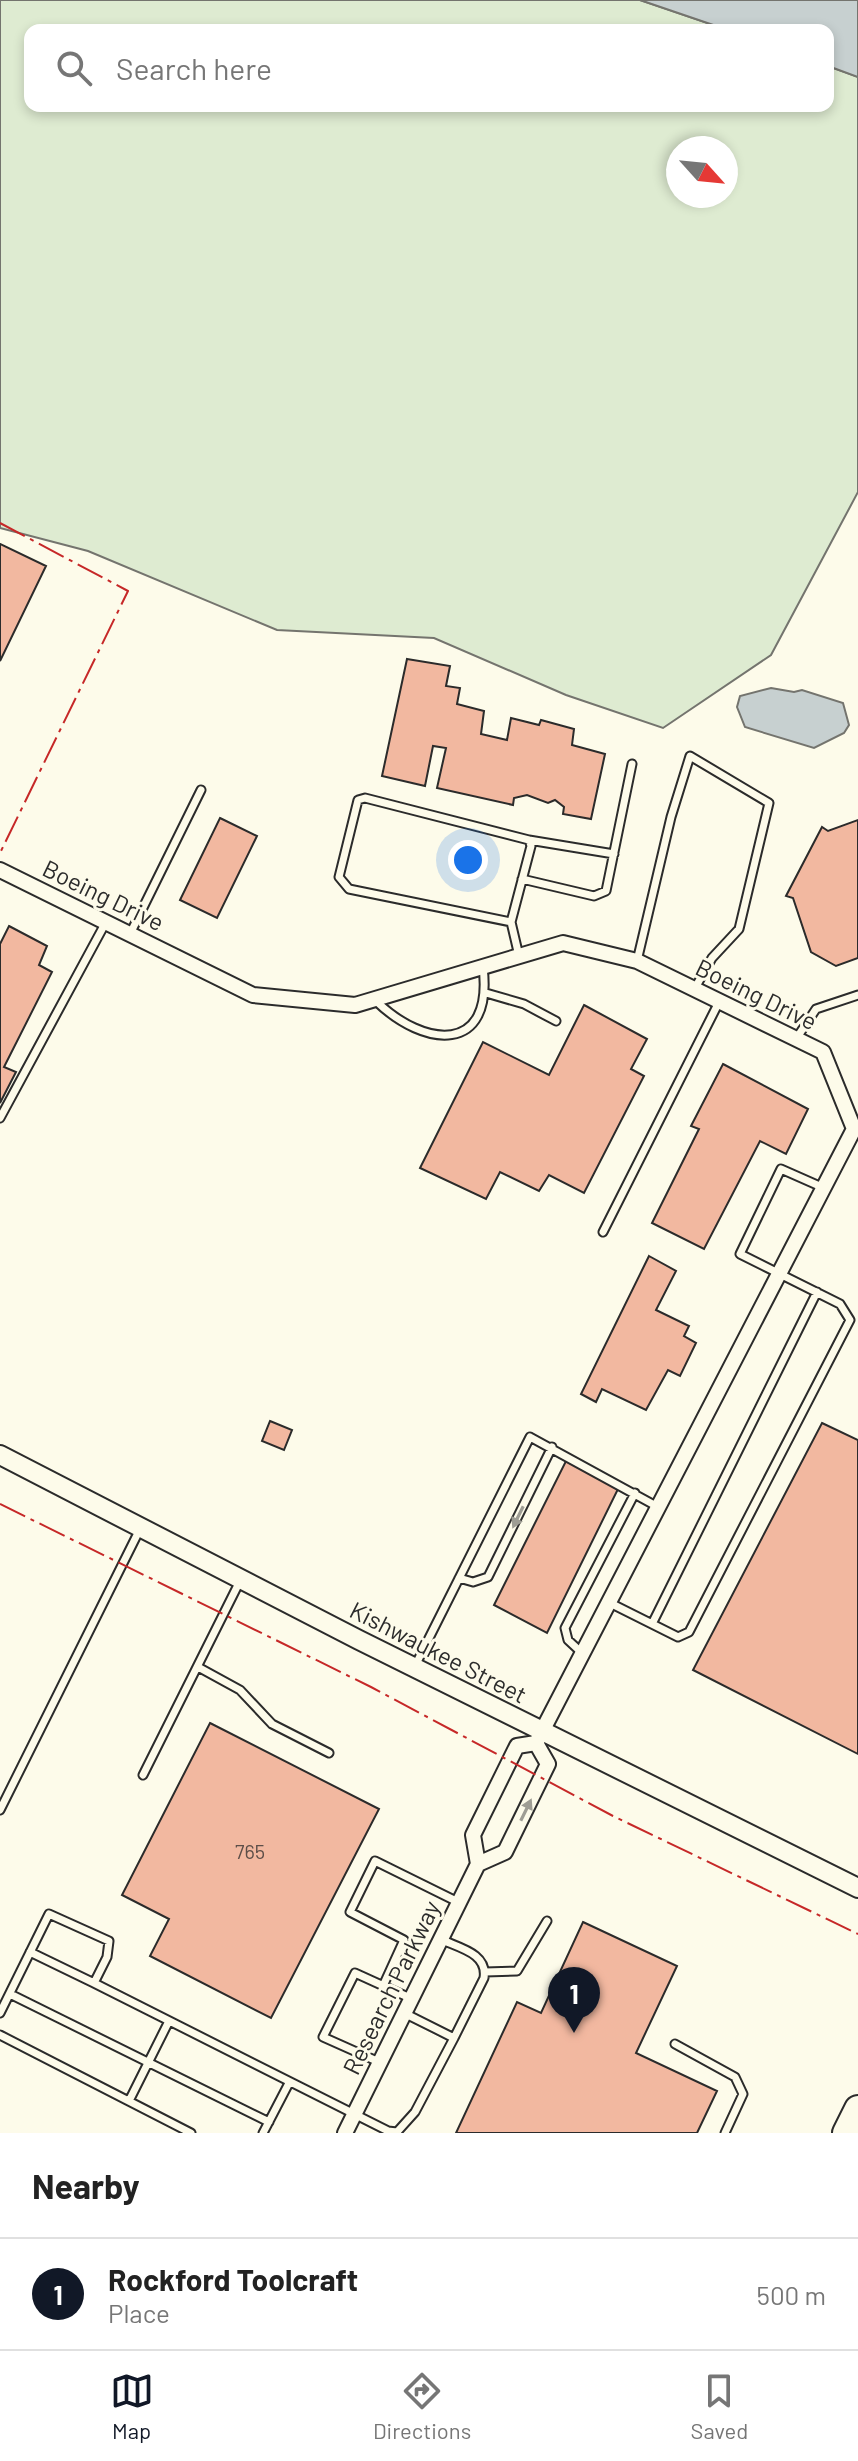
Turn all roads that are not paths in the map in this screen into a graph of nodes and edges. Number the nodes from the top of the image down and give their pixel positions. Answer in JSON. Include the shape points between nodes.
{"nodes":[{"id":1,"x":632,"y":764,"type":"dead end"},
{"id":2,"x":201,"y":790,"type":"dead end"},
{"id":3,"x":529,"y":840,"type":"junction"},
{"id":4,"x":614,"y":854,"type":"junction"},
{"id":5,"x":0,"y":870,"type":"edge"},
{"id":6,"x":522,"y":879,"type":"junction"},
{"id":7,"x":106,"y":922,"type":"junction"},
{"id":8,"x":511,"y":922,"type":"junction"},
{"id":9,"x":130,"y":934,"type":"junction"},
{"id":10,"x":519,"y":956,"type":"junction"},
{"id":11,"x":637,"y":961,"type":"junction"},
{"id":12,"x":483,"y":967,"type":"junction"},
{"id":13,"x":694,"y":990,"type":"junction"},
{"id":14,"x":486,"y":993,"type":"junction"},
{"id":15,"x":858,"y":995,"type":"edge"},
{"id":16,"x":374,"y":999,"type":"junction"},
{"id":17,"x":719,"y":1002,"type":"junction"},
{"id":18,"x":556,"y":1021,"type":"dead end"},
{"id":19,"x":796,"y":1039,"type":"junction"},
{"id":20,"x":0,"y":1118,"type":"edge"},
{"id":21,"x":856,"y":1125,"type":"edge"},
{"id":22,"x":824,"y":1188,"type":"junction"},
{"id":23,"x":603,"y":1232,"type":"dead end"},
{"id":24,"x":780,"y":1272,"type":"junction"},
{"id":25,"x":817,"y":1292,"type":"junction"},
{"id":26,"x":552,"y":1447,"type":"junction"},
{"id":27,"x":0,"y":1455,"type":"edge"},
{"id":28,"x":635,"y":1493,"type":"junction"},
{"id":29,"x":658,"y":1507,"type":"junction"},
{"id":30,"x":141,"y":1527,"type":"junction"},
{"id":31,"x":459,"y":1578,"type":"junction"},
{"id":32,"x":241,"y":1579,"type":"junction"},
{"id":33,"x":608,"y":1602,"type":"junction"},
{"id":34,"x":652,"y":1624,"type":"junction"},
{"id":35,"x":582,"y":1653,"type":"junction"},
{"id":36,"x":198,"y":1667,"type":"junction"},
{"id":37,"x":414,"y":1668,"type":"junction"},
{"id":38,"x":538,"y":1737,"type":"junction"},
{"id":39,"x":329,"y":1753,"type":"dead end"},
{"id":40,"x":143,"y":1775,"type":"dead end"},
{"id":41,"x":0,"y":1810,"type":"edge"},
{"id":42,"x":478,"y":1864,"type":"junction"},
{"id":43,"x":858,"y":1888,"type":"edge"},
{"id":44,"x":458,"y":1902,"type":"junction"},
{"id":45,"x":547,"y":1921,"type":"dead end"},
{"id":46,"x":440,"y":1939,"type":"junction"},
{"id":47,"x":30,"y":1952,"type":"junction"},
{"id":48,"x":485,"y":1972,"type":"junction"},
{"id":49,"x":94,"y":1983,"type":"junction"},
{"id":50,"x":383,"y":1986,"type":"junction"},
{"id":51,"x":10,"y":1994,"type":"junction"},
{"id":52,"x":410,"y":1998,"type":"junction"},
{"id":53,"x":0,"y":2013,"type":"edge"},
{"id":54,"x":404,"y":2013,"type":"junction"},
{"id":55,"x":169,"y":2021,"type":"junction"},
{"id":56,"x":0,"y":2035,"type":"edge"},
{"id":57,"x":454,"y":2038,"type":"junction"},
{"id":58,"x":675,"y":2044,"type":"dead end"},
{"id":59,"x":148,"y":2062,"type":"junction"},
{"id":60,"x":380,"y":2062,"type":"junction"},
{"id":61,"x":289,"y":2083,"type":"junction"},
{"id":62,"x":129,"y":2101,"type":"junction"},
{"id":63,"x":858,"y":2109,"type":"edge"},
{"id":64,"x":354,"y":2116,"type":"junction"},
{"id":65,"x":269,"y":2122,"type":"junction"},
{"id":66,"x":191,"y":2133,"type":"edge"},
{"id":67,"x":263,"y":2133,"type":"edge"},
{"id":68,"x":345,"y":2133,"type":"edge"},
{"id":69,"x":725,"y":2133,"type":"edge"},
{"id":70,"x":846,"y":2133,"type":"edge"}],
"edges":[{"from":1,"to":4,"type":"lane"},
{"from":2,"to":9,"type":"lane"},
{"from":3,"to":4,"type":"lane"},
{"from":3,"to":6,"type":"lane"},
{"from":3,"to":8,"type":"lane","via":[[365,798],[354,807],[339,877],[342,884]]},
{"from":4,"to":6,"type":"lane","via":[[606,891],[600,895]]},
{"from":5,"to":7,"type":"street","name":"Boeing Drive"},
{"from":6,"to":8,"type":"lane"},
{"from":7,"to":9,"type":"street","name":"Boeing Drive"},
{"from":7,"to":20,"type":"lane"},
{"from":8,"to":10,"type":"lane"},
{"from":9,"to":16,"type":"street","name":"Boeing Drive","via":[[253,995],[355,1005]]},
{"from":10,"to":11,"type":"street","name":"Boeing Drive","via":[[563,943]]},
{"from":10,"to":12,"type":"street","name":"Boeing Drive"},
{"from":11,"to":13,"type":"street","name":"Boeing Drive"},
{"from":11,"to":13,"type":"lane","via":[[690,756],[769,803],[739,929],[712,958]]},
{"from":12,"to":14,"type":"lane"},
{"from":12,"to":16,"type":"street","name":"Boeing Drive"},
{"from":13,"to":17,"type":"street","name":"Boeing Drive"},
{"from":14,"to":16,"type":"lane","via":[[482,1011],[465,1029],[446,1037],[426,1035]]},
{"from":14,"to":18,"type":"lane"},
{"from":15,"to":19,"type":"lane","via":[[816,1009]]},
{"from":17,"to":19,"type":"street","name":"Boeing Drive"},
{"from":17,"to":23,"type":"lane"},
{"from":19,"to":21,"type":"street","name":"Boeing Drive","via":[[823,1052]]},
{"from":21,"to":22,"type":"street","name":"Boeing Drive"},
{"from":22,"to":24,"type":"street","name":"Boeing Drive"},
{"from":22,"to":24,"type":"lane","via":[[781,1169],[740,1254]]},
{"from":24,"to":25,"type":"lane"},
{"from":24,"to":29,"type":"street","name":"Boeing Drive"},
{"from":25,"to":34,"type":"lane"},
{"from":25,"to":34,"type":"lane","via":[[840,1304],[850,1320],[689,1632],[678,1637]]},
{"from":26,"to":28,"type":"lane"},
{"from":26,"to":31,"type":"lane","one_way":true,"via":[[488,1577],[473,1582]]},
{"from":26,"to":31,"type":"lane","via":[[527,1435]]},
{"from":27,"to":30,"type":"street","name":"Kishwaukee Street"},
{"from":28,"to":29,"type":"lane"},
{"from":28,"to":35,"type":"lane","via":[[565,1628],[568,1640]]},
{"from":29,"to":33,"type":"street","name":"Boeing Drive"},
{"from":30,"to":32,"type":"street","name":"Kishwaukee Street"},
{"from":30,"to":41,"type":"lane"},
{"from":31,"to":37,"type":"lane"},
{"from":32,"to":36,"type":"lane"},
{"from":32,"to":37,"type":"street","name":"Kishwaukee Street"},
{"from":33,"to":34,"type":"lane"},
{"from":33,"to":35,"type":"street","name":"Boeing Drive"},
{"from":35,"to":38,"type":"street","name":"Boeing Drive"},
{"from":36,"to":39,"type":"lane","via":[[240,1690],[272,1724]]},
{"from":36,"to":40,"type":"lane"},
{"from":37,"to":38,"type":"street","name":"Kishwaukee Street"},
{"from":38,"to":42,"type":"street","name":"Research Parkway","via":[[517,1746],[473,1835]]},
{"from":42,"to":38,"type":"street","name":"Research Parkway","one_way":true,"via":[[505,1852],[548,1764]]},
{"from":38,"to":43,"type":"street","name":"Kishwaukee Street"},
{"from":42,"to":44,"type":"street","name":"Research Parkway"},
{"from":44,"to":46,"type":"street","name":"Research Parkway"},
{"from":44,"to":50,"type":"lane","via":[[375,1861],[350,1912],[404,1940]]},
{"from":45,"to":48,"type":"lane","via":[[517,1971]]},
{"from":46,"to":48,"type":"lane","via":[[481,1958]]},
{"from":46,"to":52,"type":"street","name":"Research Parkway"},
{"from":47,"to":49,"type":"lane"},
{"from":47,"to":49,"type":"lane","via":[[49,1914],[109,1941]]},
{"from":47,"to":51,"type":"lane"},
{"from":48,"to":57,"type":"lane"},
{"from":49,"to":55,"type":"lane"},
{"from":50,"to":52,"type":"lane"},
{"from":50,"to":60,"type":"lane","via":[[355,1973],[323,2037]]},
{"from":51,"to":53,"type":"lane"},
{"from":51,"to":59,"type":"lane"},
{"from":52,"to":54,"type":"street","name":"Research Parkway"},
{"from":54,"to":57,"type":"lane"},
{"from":54,"to":60,"type":"street","name":"Research Parkway"},
{"from":55,"to":59,"type":"lane"},
{"from":55,"to":61,"type":"lane"},
{"from":56,"to":62,"type":"lane"},
{"from":57,"to":64,"type":"lane","via":[[415,2112],[397,2132]]},
{"from":58,"to":69,"type":"lane","via":[[735,2077],[743,2094]]},
{"from":59,"to":62,"type":"lane"},
{"from":59,"to":65,"type":"lane"},
{"from":60,"to":64,"type":"street","name":"Research Parkway"},
{"from":61,"to":64,"type":"lane"},
{"from":61,"to":65,"type":"lane"},
{"from":62,"to":66,"type":"lane"},
{"from":63,"to":70,"type":"highway"},
{"from":64,"to":68,"type":"street","name":"Research Parkway"},
{"from":65,"to":67,"type":"lane"}]}
